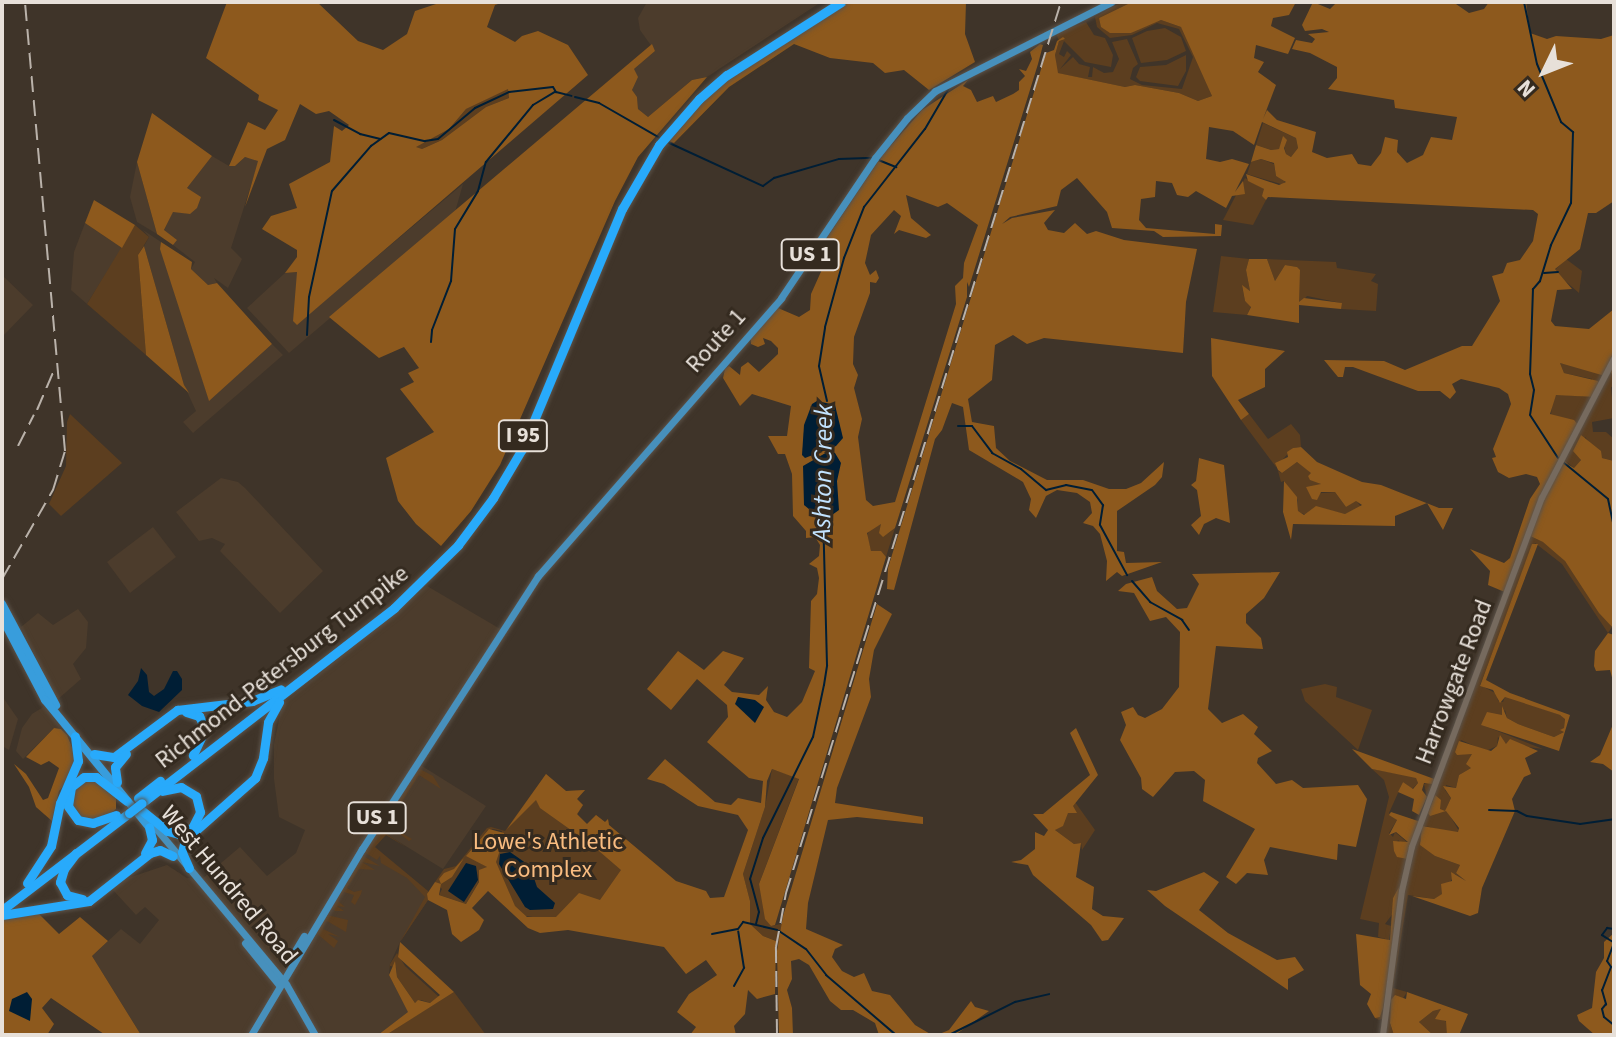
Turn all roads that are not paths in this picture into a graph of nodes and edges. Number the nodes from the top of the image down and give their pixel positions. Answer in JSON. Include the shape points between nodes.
{"nodes":[{"id":1,"x":830,"y":2,"type":"edge"},
{"id":2,"x":841,"y":2,"type":"edge"},
{"id":3,"x":1111,"y":2,"type":"edge"},
{"id":4,"x":1118,"y":2,"type":"edge"},
{"id":5,"x":1031,"y":43,"type":"junction"},
{"id":6,"x":1614,"y":359,"type":"edge"},
{"id":7,"x":2,"y":604,"type":"edge"},
{"id":8,"x":2,"y":618,"type":"edge"},
{"id":9,"x":285,"y":689,"type":"junction"},
{"id":10,"x":47,"y":698,"type":"junction"},
{"id":11,"x":457,"y":699,"type":"junction"},
{"id":12,"x":75,"y":736,"type":"junction"},
{"id":13,"x":94,"y":754,"type":"junction"},
{"id":14,"x":193,"y":755,"type":"junction"},
{"id":15,"x":117,"y":782,"type":"junction"},
{"id":16,"x":151,"y":796,"type":"junction"},
{"id":17,"x":134,"y":805,"type":"junction"},
{"id":18,"x":116,"y":815,"type":"junction"},
{"id":19,"x":149,"y":827,"type":"junction"},
{"id":20,"x":76,"y":853,"type":"junction"},
{"id":21,"x":173,"y":856,"type":"junction"},
{"id":22,"x":189,"y":868,"type":"junction"},
{"id":23,"x":192,"y":879,"type":"junction"},
{"id":24,"x":27,"y":883,"type":"junction"},
{"id":25,"x":211,"y":895,"type":"junction"},
{"id":26,"x":2,"y":902,"type":"edge"},
{"id":27,"x":2,"y":912,"type":"edge"},
{"id":28,"x":221,"y":914,"type":"junction"},
{"id":29,"x":245,"y":935,"type":"junction"},
{"id":30,"x":285,"y":968,"type":"junction"},
{"id":31,"x":273,"y":969,"type":"junction"},
{"id":32,"x":280,"y":985,"type":"junction"},
{"id":33,"x":1385,"y":1017,"type":"junction"},
{"id":34,"x":1376,"y":1019,"type":"dead end"},
{"id":35,"x":249,"y":1035,"type":"edge"},
{"id":36,"x":313,"y":1035,"type":"edge"},
{"id":37,"x":1383,"y":1035,"type":"edge"}],
"edges":[{"from":1,"to":9,"type":"highway","name":"Richmond-Petersburg Turnpike","number":"I 95","via":[[728,67],[665,128],[625,190],[534,411],[484,502],[415,582]]},
{"from":2,"to":9,"type":"highway","name":"Richmond-Petersburg Turnpike","number":"I 95","via":[[727,75],[663,140],[622,209],[531,431],[486,508],[419,586]]},
{"from":3,"to":5,"type":"main road","name":"Route 1","number":"US 1"},
{"from":4,"to":5,"type":"main road","name":"Route 1","number":"US 1"},
{"from":5,"to":11,"type":"main road","name":"Route 1","number":"US 1","via":[[935,91],[916,107],[875,158],[781,298],[538,575]]},
{"from":6,"to":33,"type":"main road","name":"Harrowgate Road","via":[[1542,498],[1412,847]]},
{"from":7,"to":10,"type":"highway","name":"West Hundred Road"},
{"from":8,"to":10,"type":"highway","name":"West Hundred Road"},
{"from":9,"to":13,"type":"highway","via":[[252,701],[177,710],[112,757]]},
{"from":9,"to":14,"type":"highway","name":"Richmond-Petersburg Turnpike","number":"I 95"},
{"from":9,"to":16,"type":"highway","name":"Richmond-Petersburg Turnpike","number":"I 95"},
{"from":9,"to":22,"type":"highway","via":[[270,717],[255,778],[184,842]]},
{"from":10,"to":12,"type":"highway","name":"West Hundred Road"},
{"from":10,"to":13,"type":"highway","name":"West Hundred Road"},
{"from":11,"to":30,"type":"main road","name":"Route 1","number":"US 1"},
{"from":11,"to":32,"type":"main road","name":"Route 1","number":"US 1"},
{"from":12,"to":17,"type":"highway","name":"West Hundred Road"},
{"from":12,"to":24,"type":"highway","via":[[78,761],[60,803],[51,846]]},
{"from":13,"to":15,"type":"highway","name":"West Hundred Road"},
{"from":14,"to":15,"type":"highway","via":[[204,739],[204,723],[194,713],[178,713],[119,759]]},
{"from":14,"to":17,"type":"highway","name":"Richmond-Petersburg Turnpike","number":"I 95"},
{"from":15,"to":17,"type":"highway","name":"West Hundred Road"},
{"from":16,"to":17,"type":"highway","name":"Richmond-Petersburg Turnpike","number":"I 95"},
{"from":16,"to":17,"type":"highway","via":[[186,788],[199,803],[198,821],[188,831],[171,833]]},
{"from":17,"to":18,"type":"highway","name":"Richmond-Petersburg Turnpike","number":"I 95"},
{"from":17,"to":18,"type":"highway","via":[[96,777],[80,779],[71,787],[68,806],[78,820],[93,823]]},
{"from":17,"to":19,"type":"highway","name":"West Hundred Road"},
{"from":17,"to":20,"type":"highway","name":"Richmond-Petersburg Turnpike","number":"I 95"},
{"from":17,"to":22,"type":"main road","name":"West Hundred Road"},
{"from":18,"to":24,"type":"highway","name":"Richmond-Petersburg Turnpike","number":"I 95"},
{"from":19,"to":20,"type":"highway","via":[[152,840],[147,851],[97,893],[82,899],[67,895],[60,882]]},
{"from":19,"to":21,"type":"main road","name":"West Hundred Road"},
{"from":20,"to":27,"type":"highway","name":"Richmond-Petersburg Turnpike","number":"I 95"},
{"from":21,"to":23,"type":"main road","name":"West Hundred Road"},
{"from":21,"to":27,"type":"highway","via":[[152,852],[89,901]]},
{"from":22,"to":25,"type":"main road","name":"West Hundred Road"},
{"from":23,"to":25,"type":"main road"},
{"from":23,"to":28,"type":"main road","name":"West Hundred Road"},
{"from":24,"to":26,"type":"highway","name":"Richmond-Petersburg Turnpike","number":"I 95"},
{"from":25,"to":29,"type":"main road","name":"West Hundred Road"},
{"from":28,"to":29,"type":"main road"},
{"from":28,"to":32,"type":"main road","name":"West Hundred Road"},
{"from":29,"to":31,"type":"main road","name":"West Hundred Road"},
{"from":30,"to":31,"type":"main road"},
{"from":30,"to":32,"type":"main road","name":"Route 1","number":"US 1"},
{"from":31,"to":32,"type":"main road","name":"West Hundred Road"},
{"from":32,"to":35,"type":"main road","name":"Route 1","number":"US 1"},
{"from":32,"to":36,"type":"main road","name":"West Hundred Road"},
{"from":32,"to":36,"type":"main road","name":"West Hundred Road","via":[[308,1006],[305,1016]]},
{"from":33,"to":34,"type":"main road"},
{"from":33,"to":37,"type":"main road","name":"Harrowgate Road"}]}
